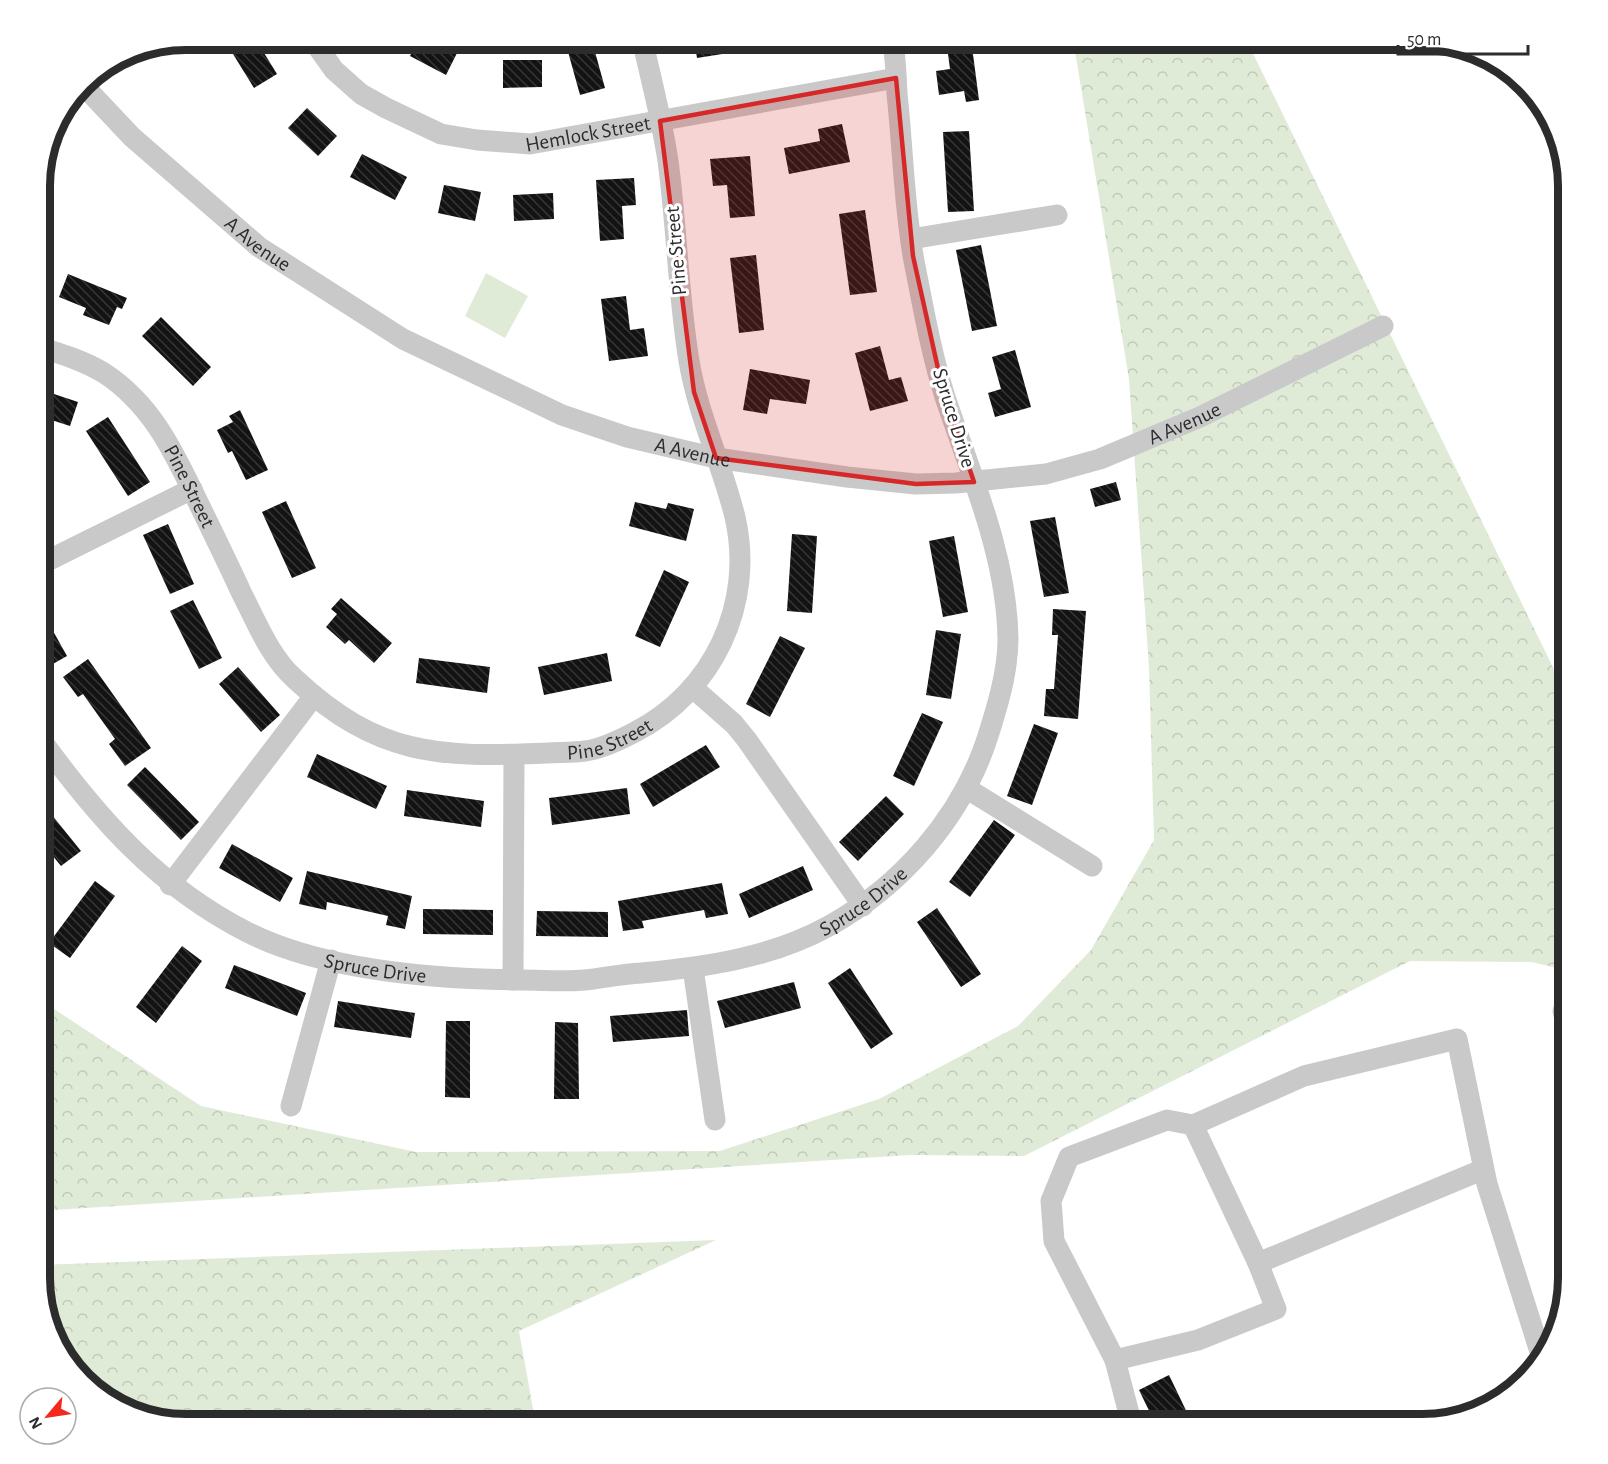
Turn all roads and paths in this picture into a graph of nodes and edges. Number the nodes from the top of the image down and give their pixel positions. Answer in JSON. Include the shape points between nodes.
{"nodes":[{"id":1,"x":320,"y":50,"type":"edge"},
{"id":2,"x":644,"y":50,"type":"edge"},
{"id":3,"x":893,"y":50,"type":"edge"},
{"id":4,"x":896,"y":78,"type":"junction"},
{"id":5,"x":88,"y":91,"type":"edge"},
{"id":6,"x":660,"y":121,"type":"junction"},
{"id":7,"x":1058,"y":215,"type":"dead end"},
{"id":8,"x":911,"y":239,"type":"junction"},
{"id":9,"x":1383,"y":326,"type":"dead end"},
{"id":10,"x":50,"y":350,"type":"edge"},
{"id":11,"x":716,"y":458,"type":"junction"},
{"id":12,"x":974,"y":482,"type":"junction"},
{"id":13,"x":192,"y":489,"type":"junction"},
{"id":14,"x":50,"y":560,"type":"edge"},
{"id":15,"x":693,"y":688,"type":"junction"},
{"id":16,"x":314,"y":696,"type":"junction"},
{"id":17,"x":514,"y":755,"type":"junction"},
{"id":18,"x":50,"y":758,"type":"edge"},
{"id":19,"x":966,"y":788,"type":"junction"},
{"id":20,"x":1092,"y":866,"type":"dead end"},
{"id":21,"x":170,"y":885,"type":"junction"},
{"id":22,"x":863,"y":906,"type":"junction"},
{"id":23,"x":331,"y":960,"type":"junction"},
{"id":24,"x":693,"y":968,"type":"junction"},
{"id":25,"x":513,"y":980,"type":"junction"},
{"id":26,"x":291,"y":1106,"type":"dead end"},
{"id":27,"x":715,"y":1120,"type":"dead end"},
{"id":28,"x":1193,"y":1125,"type":"junction"},
{"id":29,"x":1484,"y":1169,"type":"junction"},
{"id":30,"x":1258,"y":1263,"type":"junction"},
{"id":31,"x":1539,"y":1347,"type":"edge"},
{"id":32,"x":1115,"y":1360,"type":"junction"},
{"id":33,"x":1129,"y":1414,"type":"edge"}],
"edges":[{"from":1,"to":6,"type":"street","name":"Hemlock Street","via":[[334,70],[361,94],[441,134],[530,144]]},
{"from":2,"to":6,"type":"street","name":"Pine Street"},
{"from":3,"to":4,"type":"street","name":"Spruce Drive"},
{"from":4,"to":6,"type":"street","name":"Hemlock Street"},
{"from":4,"to":8,"type":"street","name":"Spruce Drive"},
{"from":5,"to":11,"type":"street","name":"A Avenue","via":[[132,137],[260,247],[403,339],[562,415],[627,437]]},
{"from":6,"to":11,"type":"street","name":"Pine Street","via":[[668,161],[679,301],[694,392]]},
{"from":7,"to":8,"type":"street"},
{"from":8,"to":12,"type":"street","name":"Spruce Drive","via":[[943,390]]},
{"from":9,"to":12,"type":"street","name":"A Avenue","via":[[1200,417],[1100,459],[1047,474]]},
{"from":10,"to":13,"type":"street","name":"Pine Street","via":[[104,373],[131,395],[156,422]]},
{"from":11,"to":12,"type":"street","name":"A Avenue","via":[[904,483]]},
{"from":11,"to":15,"type":"street","name":"Pine Street","via":[[735,519],[741,569],[731,626],[709,669]]},
{"from":12,"to":19,"type":"street","name":"Spruce Drive","via":[[1006,602],[1008,644],[986,741]]},
{"from":13,"to":14,"type":"street"},
{"from":13,"to":16,"type":"street","name":"Pine Street","via":[[264,638],[290,675]]},
{"from":15,"to":17,"type":"street","name":"Pine Street","via":[[661,719],[622,739],[587,751]]},
{"from":15,"to":22,"type":"street","via":[[734,724]]},
{"from":16,"to":17,"type":"street","name":"Pine Street","via":[[352,723],[411,749],[444,754]]},
{"from":16,"to":21,"type":"street"},
{"from":17,"to":25,"type":"street"},
{"from":18,"to":21,"type":"street","name":"Spruce Drive","via":[[125,844]]},
{"from":19,"to":20,"type":"street"},
{"from":19,"to":22,"type":"street","name":"Spruce Drive","via":[[959,804],[899,876]]},
{"from":21,"to":23,"type":"street","name":"Spruce Drive","via":[[249,933]]},
{"from":22,"to":24,"type":"street","name":"Spruce Drive","via":[[824,929],[754,956]]},
{"from":23,"to":25,"type":"street","name":"Spruce Drive","via":[[384,971]]},
{"from":23,"to":26,"type":"street"},
{"from":24,"to":25,"type":"street","name":"Spruce Drive","via":[[582,980]]},
{"from":24,"to":27,"type":"street"},
{"from":28,"to":29,"type":"street","via":[[1304,1076],[1457,1039]]},
{"from":28,"to":30,"type":"street"},
{"from":28,"to":32,"type":"street","via":[[1167,1120],[1069,1157],[1051,1201],[1054,1241]]},
{"from":29,"to":30,"type":"street"},
{"from":29,"to":31,"type":"street"},
{"from":30,"to":32,"type":"street","via":[[1276,1309],[1198,1340]]},
{"from":32,"to":33,"type":"street"}]}
